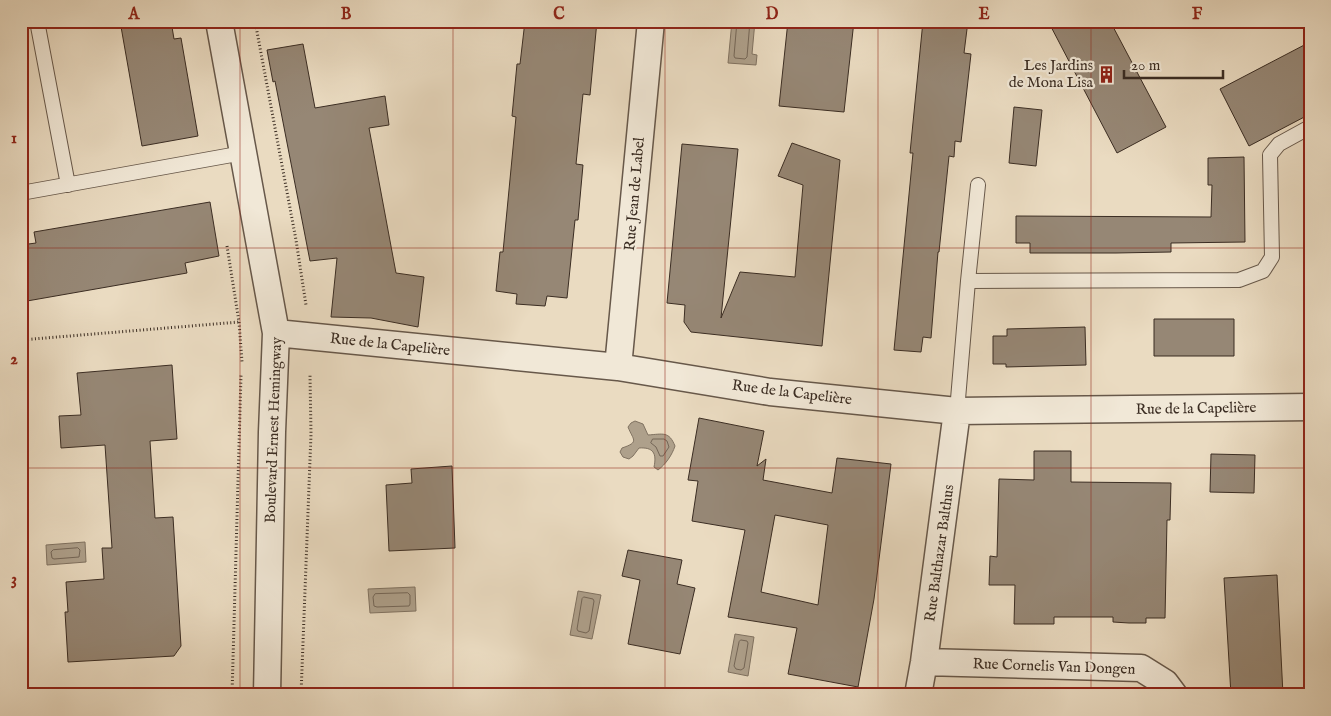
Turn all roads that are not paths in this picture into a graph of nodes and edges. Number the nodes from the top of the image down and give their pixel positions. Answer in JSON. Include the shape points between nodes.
{"nodes":[{"id":1,"x":37,"y":21,"type":"edge"},
{"id":2,"x":219,"y":21,"type":"edge"},
{"id":3,"x":651,"y":21,"type":"edge"},
{"id":4,"x":1310,"y":127,"type":"edge"},
{"id":5,"x":243,"y":153,"type":"junction"},
{"id":6,"x":68,"y":185,"type":"junction"},
{"id":7,"x":978,"y":185,"type":"dead end"},
{"id":8,"x":21,"y":193,"type":"edge"},
{"id":9,"x":968,"y":281,"type":"junction"},
{"id":10,"x":276,"y":333,"type":"junction"},
{"id":11,"x":618,"y":366,"type":"junction"},
{"id":12,"x":1310,"y":407,"type":"edge"},
{"id":13,"x":958,"y":411,"type":"junction"},
{"id":14,"x":924,"y":662,"type":"junction"},
{"id":15,"x":267,"y":695,"type":"edge"},
{"id":16,"x":918,"y":695,"type":"edge"},
{"id":17,"x":1174,"y":695,"type":"edge"}],
"edges":[{"from":1,"to":6,"type":"lane"},
{"from":2,"to":5,"type":"street","name":"Boulevard Ernest Hemingway"},
{"from":3,"to":11,"type":"street","name":"Rue Jean de Label"},
{"from":4,"to":9,"type":"lane","via":[[1279,144],[1270,155],[1272,257],[1263,271],[1239,280]]},
{"from":5,"to":6,"type":"lane"},
{"from":5,"to":10,"type":"street","name":"Boulevard Ernest Hemingway"},
{"from":6,"to":8,"type":"lane"},
{"from":7,"to":9,"type":"lane"},
{"from":9,"to":13,"type":"lane"},
{"from":10,"to":11,"type":"street","name":"Rue de la Capelière"},
{"from":10,"to":15,"type":"street","name":"Boulevard Ernest Hemingway"},
{"from":11,"to":13,"type":"street","name":"Rue de la Capelière","via":[[770,392]]},
{"from":12,"to":13,"type":"street","name":"Rue de la Capelière"},
{"from":13,"to":14,"type":"street","name":"Rue Balthazar Balthus"},
{"from":14,"to":16,"type":"street","name":"Rue Balthazar Balthus"},
{"from":14,"to":17,"type":"street","name":"Rue Cornelis Van Dongen","via":[[1141,668],[1165,683]]}]}
